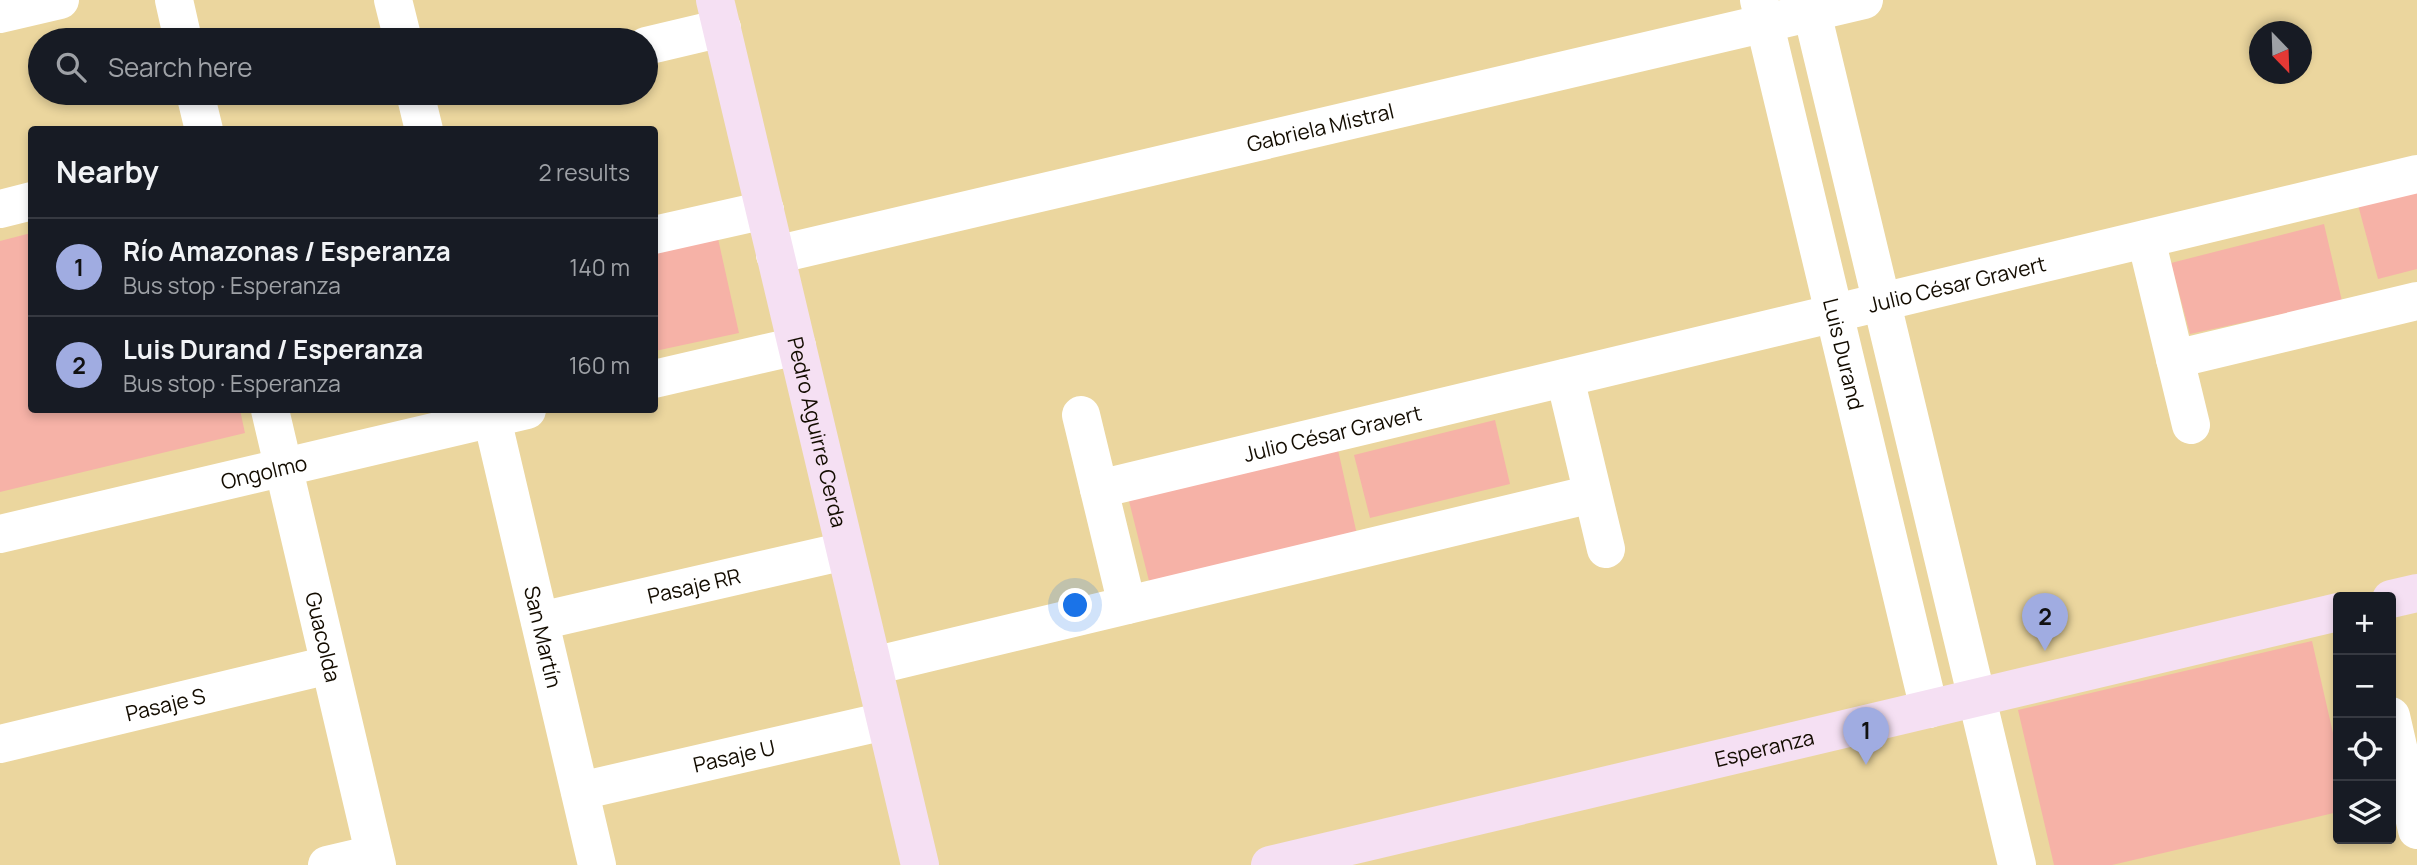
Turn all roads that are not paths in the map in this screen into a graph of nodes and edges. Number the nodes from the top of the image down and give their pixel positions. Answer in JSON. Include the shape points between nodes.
{"nodes":[{"id":1,"x":60,"y":0,"type":"edge"},
{"id":2,"x":174,"y":0,"type":"edge"},
{"id":3,"x":393,"y":0,"type":"edge"},
{"id":4,"x":1864,"y":0,"type":"edge"},
{"id":5,"x":1811,"y":6,"type":"edge"},
{"id":6,"x":1762,"y":12,"type":"edge"},
{"id":7,"x":0,"y":14,"type":"edge"},
{"id":8,"x":718,"y":14,"type":"edge"},
{"id":9,"x":180,"y":28,"type":"edge"},
{"id":10,"x":400,"y":28,"type":"edge"},
{"id":11,"x":658,"y":41,"type":"edge"},
{"id":12,"x":198,"y":105,"type":"edge"},
{"id":13,"x":203,"y":126,"type":"edge"},
{"id":14,"x":2417,"y":174,"type":"edge"},
{"id":15,"x":28,"y":202,"type":"edge"},
{"id":16,"x":0,"y":209,"type":"edge"},
{"id":17,"x":765,"y":209,"type":"junction"},
{"id":18,"x":658,"y":234,"type":"edge"},
{"id":19,"x":2146,"y":239,"type":"junction"},
{"id":20,"x":775,"y":256,"type":"junction"},
{"id":21,"x":2417,"y":301,"type":"edge"},
{"id":22,"x":1881,"y":302,"type":"junction"},
{"id":23,"x":1834,"y":314,"type":"junction"},
{"id":24,"x":797,"y":346,"type":"junction"},
{"id":25,"x":2175,"y":359,"type":"junction"},
{"id":26,"x":658,"y":378,"type":"edge"},
{"id":27,"x":1565,"y":378,"type":"junction"},
{"id":28,"x":271,"y":413,"type":"edge"},
{"id":29,"x":499,"y":413,"type":"edge"},
{"id":30,"x":503,"y":413,"type":"edge"},
{"id":31,"x":1081,"y":415,"type":"dead end"},
{"id":32,"x":2191,"y":425,"type":"dead end"},
{"id":33,"x":283,"y":467,"type":"junction"},
{"id":34,"x":1099,"y":489,"type":"junction"},
{"id":35,"x":1592,"y":494,"type":"junction"},
{"id":36,"x":0,"y":534,"type":"edge"},
{"id":37,"x":1605,"y":549,"type":"dead end"},
{"id":38,"x":845,"y":551,"type":"junction"},
{"id":39,"x":2417,"y":593,"type":"edge"},
{"id":40,"x":2396,"y":598,"type":"edge"},
{"id":41,"x":1127,"y":605,"type":"junction"},
{"id":42,"x":2333,"y":613,"type":"edge"},
{"id":43,"x":540,"y":621,"type":"junction"},
{"id":44,"x":329,"y":664,"type":"junction"},
{"id":45,"x":873,"y":666,"type":"junction"},
{"id":46,"x":1978,"y":698,"type":"junction"},
{"id":47,"x":1929,"y":709,"type":"junction"},
{"id":48,"x":2391,"y":718,"type":"edge"},
{"id":49,"x":885,"y":721,"type":"junction"},
{"id":50,"x":0,"y":744,"type":"edge"},
{"id":51,"x":580,"y":791,"type":"junction"},
{"id":52,"x":2417,"y":830,"type":"edge"},
{"id":53,"x":375,"y":859,"type":"edge"},
{"id":54,"x":327,"y":865,"type":"edge"},
{"id":55,"x":597,"y":865,"type":"edge"},
{"id":56,"x":920,"y":865,"type":"edge"},
{"id":57,"x":1270,"y":865,"type":"edge"},
{"id":58,"x":2017,"y":865,"type":"edge"}],
"edges":[{"from":1,"to":7,"type":"street"},
{"from":2,"to":9,"type":"street"},
{"from":3,"to":10,"type":"street"},
{"from":4,"to":5,"type":"street","name":"Gabriela Mistral"},
{"from":5,"to":6,"type":"street","name":"Gabriela Mistral"},
{"from":5,"to":22,"type":"street"},
{"from":6,"to":20,"type":"street","name":"Gabriela Mistral"},
{"from":6,"to":23,"type":"street","name":"Luis Durand"},
{"from":8,"to":11,"type":"street"},
{"from":8,"to":17,"type":"street","name":"Pedro Aguirre Cerda"},
{"from":12,"to":13,"type":"street"},
{"from":14,"to":19,"type":"street","name":"Julio César Gravert"},
{"from":15,"to":16,"type":"street"},
{"from":17,"to":18,"type":"street"},
{"from":17,"to":20,"type":"street","name":"Pedro Aguirre Cerda"},
{"from":19,"to":22,"type":"street","name":"Julio César Gravert"},
{"from":19,"to":25,"type":"street"},
{"from":20,"to":24,"type":"street","name":"Pedro Aguirre Cerda"},
{"from":21,"to":25,"type":"street"},
{"from":22,"to":23,"type":"street","name":"Julio César Gravert"},
{"from":22,"to":46,"type":"street"},
{"from":23,"to":27,"type":"street","name":"Julio César Gravert"},
{"from":23,"to":47,"type":"street","name":"Luis Durand"},
{"from":24,"to":26,"type":"street"},
{"from":24,"to":38,"type":"street","name":"Pedro Aguirre Cerda"},
{"from":25,"to":32,"type":"street"},
{"from":27,"to":34,"type":"street","name":"Julio César Gravert"},
{"from":27,"to":35,"type":"street"},
{"from":28,"to":33,"type":"street","name":"Guacolda"},
{"from":29,"to":33,"type":"street","name":"Ongolmo"},
{"from":30,"to":43,"type":"street","name":"San Martín"},
{"from":31,"to":34,"type":"street"},
{"from":33,"to":36,"type":"street","name":"Ongolmo"},
{"from":33,"to":44,"type":"street","name":"Guacolda"},
{"from":34,"to":41,"type":"street"},
{"from":35,"to":37,"type":"street"},
{"from":35,"to":41,"type":"street"},
{"from":38,"to":43,"type":"street","name":"Pasaje RR"},
{"from":38,"to":45,"type":"street","name":"Pedro Aguirre Cerda"},
{"from":39,"to":40,"type":"street"},
{"from":41,"to":45,"type":"street"},
{"from":42,"to":46,"type":"street","name":"Esperanza"},
{"from":43,"to":51,"type":"street","name":"San Martín"},
{"from":44,"to":50,"type":"street","name":"Pasaje S"},
{"from":44,"to":53,"type":"street","name":"Guacolda"},
{"from":45,"to":49,"type":"street","name":"Pedro Aguirre Cerda"},
{"from":46,"to":47,"type":"street","name":"Esperanza"},
{"from":46,"to":58,"type":"street"},
{"from":47,"to":57,"type":"street","name":"Esperanza"},
{"from":48,"to":52,"type":"street"},
{"from":49,"to":51,"type":"street","name":"Pasaje U"},
{"from":49,"to":56,"type":"street","name":"Pedro Aguirre Cerda"},
{"from":51,"to":55,"type":"street","name":"San Martín"},
{"from":53,"to":54,"type":"street"}]}
